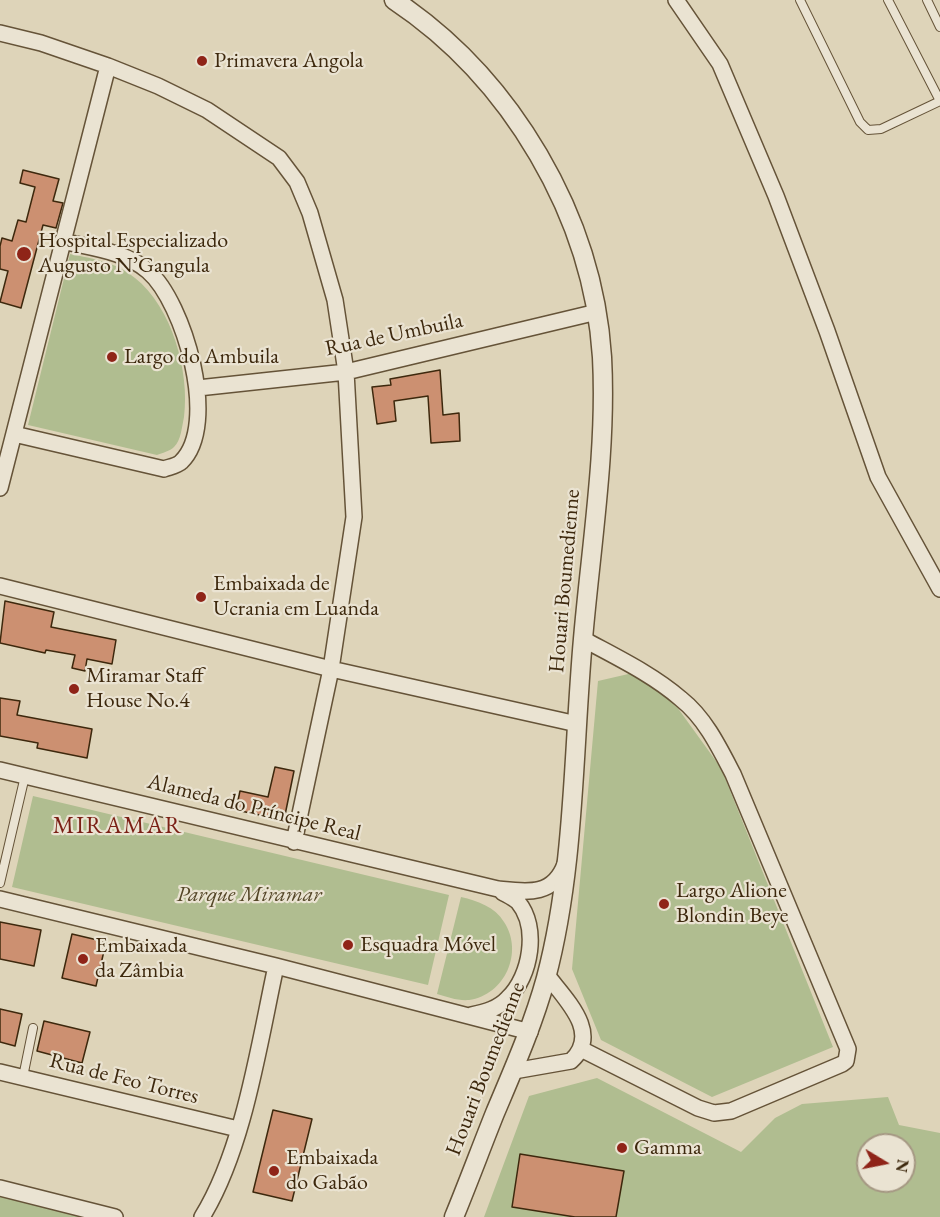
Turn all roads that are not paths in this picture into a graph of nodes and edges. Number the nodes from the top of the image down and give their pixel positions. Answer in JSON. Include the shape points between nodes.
{"nodes":[{"id":1,"x":394,"y":0,"type":"edge"},
{"id":2,"x":676,"y":0,"type":"edge"},
{"id":3,"x":800,"y":0,"type":"edge"},
{"id":4,"x":888,"y":0,"type":"edge"},
{"id":5,"x":927,"y":0,"type":"edge"},
{"id":6,"x":940,"y":27,"type":"edge"},
{"id":7,"x":0,"y":33,"type":"edge"},
{"id":8,"x":108,"y":66,"type":"junction"},
{"id":9,"x":940,"y":101,"type":"edge"},
{"id":10,"x":62,"y":241,"type":"junction"},
{"id":11,"x":597,"y":312,"type":"junction"},
{"id":12,"x":346,"y":372,"type":"junction"},
{"id":13,"x":198,"y":388,"type":"junction"},
{"id":14,"x":14,"y":434,"type":"junction"},
{"id":15,"x":0,"y":488,"type":"edge"},
{"id":16,"x":0,"y":586,"type":"edge"},
{"id":17,"x":940,"y":589,"type":"edge"},
{"id":18,"x":583,"y":639,"type":"junction"},
{"id":19,"x":331,"y":669,"type":"junction"},
{"id":20,"x":577,"y":724,"type":"junction"},
{"id":21,"x":0,"y":770,"type":"edge"},
{"id":22,"x":25,"y":776,"type":"junction"},
{"id":23,"x":294,"y":842,"type":"junction"},
{"id":24,"x":566,"y":861,"type":"junction"},
{"id":25,"x":0,"y":883,"type":"edge"},
{"id":26,"x":498,"y":889,"type":"junction"},
{"id":27,"x":0,"y":899,"type":"edge"},
{"id":28,"x":276,"y":966,"type":"junction"},
{"id":29,"x":547,"y":975,"type":"junction"},
{"id":30,"x":468,"y":1016,"type":"junction"},
{"id":31,"x":33,"y":1028,"type":"dead end"},
{"id":32,"x":530,"y":1032,"type":"junction"},
{"id":33,"x":581,"y":1049,"type":"junction"},
{"id":34,"x":514,"y":1071,"type":"junction"},
{"id":35,"x":0,"y":1072,"type":"edge"},
{"id":36,"x":23,"y":1077,"type":"junction"},
{"id":37,"x":238,"y":1129,"type":"junction"},
{"id":38,"x":0,"y":1188,"type":"edge"},
{"id":39,"x":115,"y":1217,"type":"edge"},
{"id":40,"x":202,"y":1217,"type":"edge"},
{"id":41,"x":454,"y":1217,"type":"edge"}],
"edges":[{"from":1,"to":11,"type":"street","name":"Houari Boumedienne","via":[[478,72],[510,112],[553,178],[574,230]]},
{"from":2,"to":17,"type":"street","via":[[720,64],[802,263],[878,477]]},
{"from":3,"to":9,"type":"lane","via":[[860,123],[868,129],[881,129]]},
{"from":4,"to":9,"type":"lane"},
{"from":5,"to":6,"type":"lane"},
{"from":7,"to":8,"type":"street"},
{"from":8,"to":10,"type":"street"},
{"from":8,"to":12,"type":"street","via":[[207,110],[279,158],[297,182],[310,213],[335,300]]},
{"from":10,"to":13,"type":"street","via":[[129,257],[148,270],[162,286],[186,338]]},
{"from":10,"to":14,"type":"street"},
{"from":11,"to":12,"type":"street","name":"Rua de Umbuila"},
{"from":11,"to":18,"type":"street","name":"Houari Boumedienne","via":[[602,356],[602,424]]},
{"from":12,"to":13,"type":"street","name":"Rua de Umbuila"},
{"from":12,"to":19,"type":"street","via":[[354,517]]},
{"from":13,"to":14,"type":"street","via":[[190,449],[180,464],[164,469]]},
{"from":14,"to":15,"type":"street"},
{"from":16,"to":19,"type":"street"},
{"from":18,"to":20,"type":"street","name":"Houari Boumedienne"},
{"from":18,"to":33,"type":"street","via":[[682,699],[717,743],[848,1049],[842,1064],[731,1111],[714,1113]]},
{"from":19,"to":20,"type":"street"},
{"from":19,"to":23,"type":"street"},
{"from":20,"to":24,"type":"street","name":"Houari Boumedienne"},
{"from":21,"to":22,"type":"street","name":"Alameda do Príncipe Real"},
{"from":22,"to":23,"type":"street","name":"Alameda do Príncipe Real"},
{"from":22,"to":25,"type":"lane"},
{"from":23,"to":26,"type":"street","name":"Alameda do Príncipe Real"},
{"from":24,"to":26,"type":"street","name":"Alameda do Príncipe Real","via":[[551,885],[532,893]]},
{"from":24,"to":29,"type":"street","name":"Houari Boumedienne"},
{"from":26,"to":30,"type":"street","name":"Alameda do Príncipe Real","via":[[517,901],[528,920],[528,958],[522,979],[509,997],[492,1010]]},
{"from":27,"to":28,"type":"street"},
{"from":28,"to":30,"type":"street"},
{"from":28,"to":37,"type":"street"},
{"from":29,"to":32,"type":"street","name":"Houari Boumedienne"},
{"from":29,"to":33,"type":"street","via":[[580,1020],[585,1037]]},
{"from":30,"to":32,"type":"street"},
{"from":31,"to":36,"type":"lane"},
{"from":32,"to":34,"type":"street","name":"Houari Boumedienne"},
{"from":33,"to":34,"type":"street","via":[[562,1064]]},
{"from":34,"to":41,"type":"street","name":"Houari Boumedienne"},
{"from":35,"to":36,"type":"street","name":"Rua de Feo Torres"},
{"from":36,"to":37,"type":"street","name":"Rua de Feo Torres"},
{"from":37,"to":40,"type":"street","via":[[212,1202]]},
{"from":38,"to":39,"type":"street"}]}
